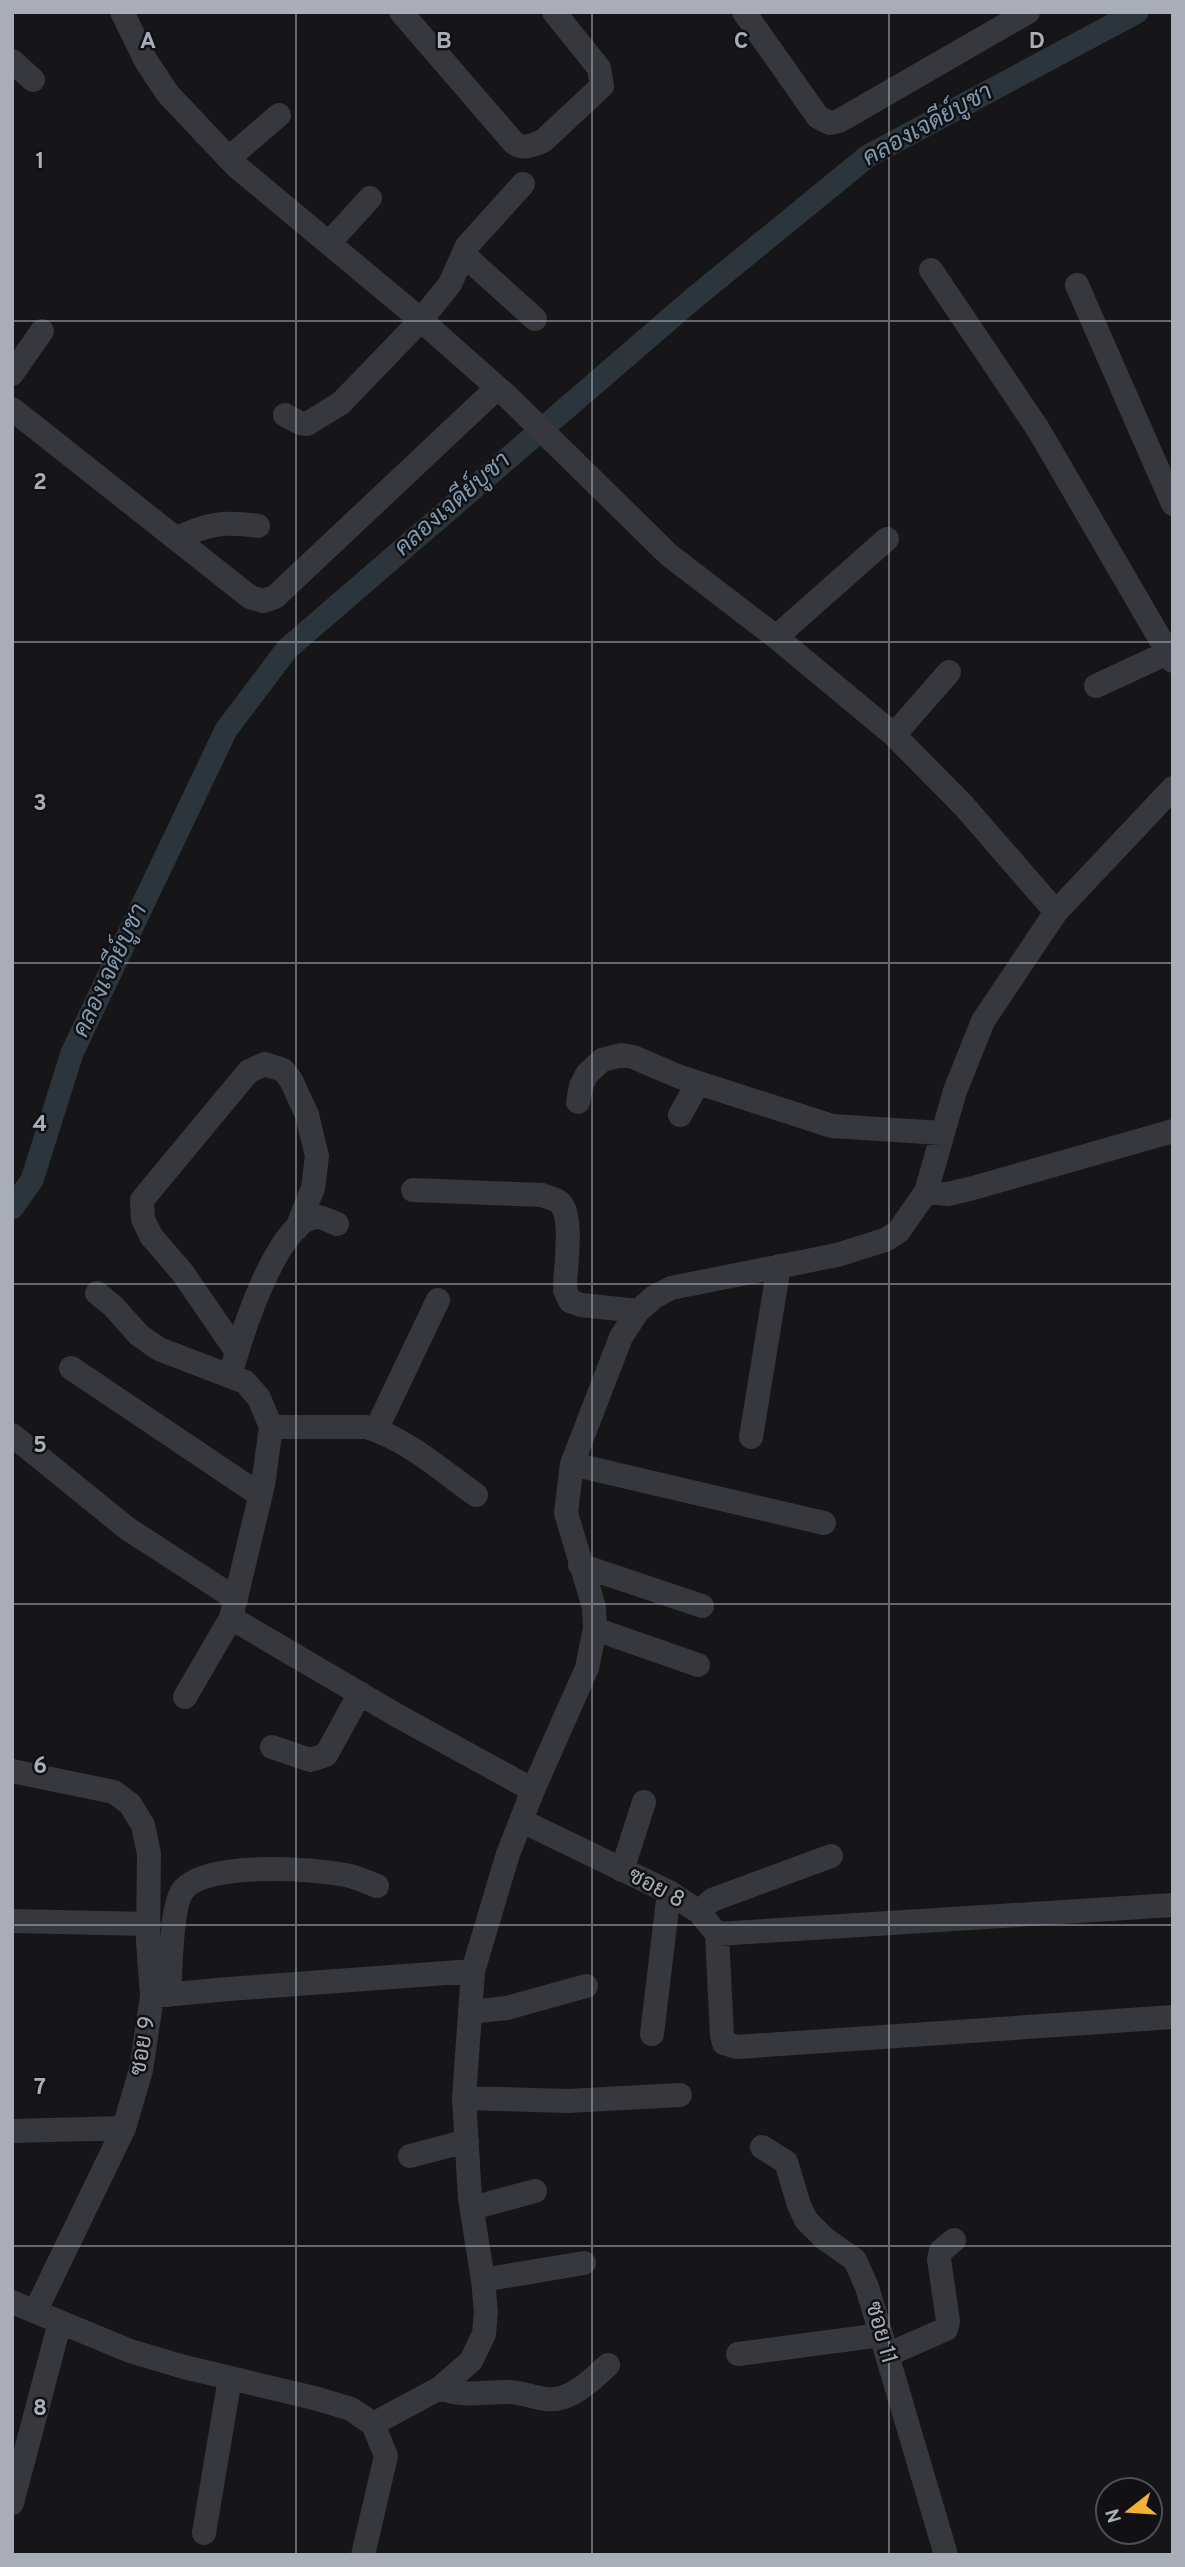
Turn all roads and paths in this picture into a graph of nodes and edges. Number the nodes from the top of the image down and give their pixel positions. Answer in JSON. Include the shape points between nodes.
{"nodes":[{"id":1,"x":122,"y":12,"type":"edge"},
{"id":2,"x":401,"y":12,"type":"edge"},
{"id":3,"x":554,"y":12,"type":"edge"},
{"id":4,"x":744,"y":12,"type":"edge"},
{"id":5,"x":1028,"y":12,"type":"edge"},
{"id":6,"x":12,"y":61,"type":"edge"},
{"id":7,"x":33,"y":80,"type":"dead end"},
{"id":8,"x":279,"y":115,"type":"dead end"},
{"id":9,"x":229,"y":158,"type":"junction"},
{"id":10,"x":523,"y":184,"type":"dead end"},
{"id":11,"x":370,"y":198,"type":"dead end"},
{"id":12,"x":329,"y":243,"type":"junction"},
{"id":13,"x":464,"y":255,"type":"junction"},
{"id":14,"x":931,"y":270,"type":"dead end"},
{"id":15,"x":1077,"y":285,"type":"dead end"},
{"id":16,"x":535,"y":319,"type":"dead end"},
{"id":17,"x":421,"y":320,"type":"junction"},
{"id":18,"x":42,"y":331,"type":"dead end"},
{"id":19,"x":12,"y":374,"type":"edge"},
{"id":20,"x":502,"y":392,"type":"junction"},
{"id":21,"x":12,"y":409,"type":"edge"},
{"id":22,"x":285,"y":415,"type":"dead end"},
{"id":23,"x":1173,"y":504,"type":"edge"},
{"id":24,"x":258,"y":526,"type":"dead end"},
{"id":25,"x":177,"y":538,"type":"junction"},
{"id":26,"x":887,"y":539,"type":"dead end"},
{"id":27,"x":776,"y":637,"type":"junction"},
{"id":28,"x":1170,"y":657,"type":"edge"},
{"id":29,"x":949,"y":671,"type":"dead end"},
{"id":30,"x":1096,"y":686,"type":"dead end"},
{"id":31,"x":894,"y":735,"type":"junction"},
{"id":32,"x":1171,"y":798,"type":"edge"},
{"id":33,"x":1056,"y":912,"type":"junction"},
{"id":34,"x":698,"y":1083,"type":"junction"},
{"id":35,"x":578,"y":1102,"type":"dead end"},
{"id":36,"x":681,"y":1115,"type":"dead end"},
{"id":37,"x":1173,"y":1131,"type":"edge"},
{"id":38,"x":942,"y":1133,"type":"junction"},
{"id":39,"x":413,"y":1190,"type":"dead end"},
{"id":40,"x":926,"y":1192,"type":"junction"},
{"id":41,"x":337,"y":1224,"type":"dead end"},
{"id":42,"x":297,"y":1228,"type":"junction"},
{"id":43,"x":779,"y":1266,"type":"junction"},
{"id":44,"x":97,"y":1293,"type":"dead end"},
{"id":45,"x":438,"y":1300,"type":"dead end"},
{"id":46,"x":638,"y":1311,"type":"junction"},
{"id":47,"x":237,"y":1352,"type":"junction"},
{"id":48,"x":71,"y":1368,"type":"dead end"},
{"id":49,"x":230,"y":1376,"type":"junction"},
{"id":50,"x":271,"y":1427,"type":"junction"},
{"id":51,"x":376,"y":1430,"type":"junction"},
{"id":52,"x":12,"y":1435,"type":"edge"},
{"id":53,"x":751,"y":1437,"type":"dead end"},
{"id":54,"x":572,"y":1464,"type":"junction"},
{"id":55,"x":260,"y":1495,"type":"junction"},
{"id":56,"x":476,"y":1495,"type":"dead end"},
{"id":57,"x":824,"y":1523,"type":"dead end"},
{"id":58,"x":580,"y":1565,"type":"junction"},
{"id":59,"x":702,"y":1606,"type":"dead end"},
{"id":60,"x":234,"y":1608,"type":"junction"},
{"id":61,"x":595,"y":1629,"type":"junction"},
{"id":62,"x":698,"y":1665,"type":"dead end"},
{"id":63,"x":360,"y":1693,"type":"junction"},
{"id":64,"x":185,"y":1697,"type":"dead end"},
{"id":65,"x":272,"y":1747,"type":"dead end"},
{"id":66,"x":12,"y":1771,"type":"edge"},
{"id":67,"x":533,"y":1790,"type":"junction"},
{"id":68,"x":644,"y":1802,"type":"dead end"},
{"id":69,"x":522,"y":1821,"type":"junction"},
{"id":70,"x":831,"y":1856,"type":"dead end"},
{"id":71,"x":622,"y":1871,"type":"junction"},
{"id":72,"x":377,"y":1886,"type":"dead end"},
{"id":73,"x":669,"y":1892,"type":"junction"},
{"id":74,"x":1173,"y":1905,"type":"edge"},
{"id":75,"x":699,"y":1912,"type":"junction"},
{"id":76,"x":12,"y":1920,"type":"edge"},
{"id":77,"x":149,"y":1924,"type":"junction"},
{"id":78,"x":717,"y":1934,"type":"junction"},
{"id":79,"x":473,"y":1971,"type":"junction"},
{"id":80,"x":586,"y":1986,"type":"dead end"},
{"id":81,"x":161,"y":1996,"type":"junction"},
{"id":82,"x":470,"y":2012,"type":"junction"},
{"id":83,"x":1173,"y":2017,"type":"edge"},
{"id":84,"x":652,"y":2034,"type":"dead end"},
{"id":85,"x":680,"y":2095,"type":"dead end"},
{"id":86,"x":464,"y":2098,"type":"junction"},
{"id":87,"x":124,"y":2128,"type":"junction"},
{"id":88,"x":12,"y":2131,"type":"edge"},
{"id":89,"x":467,"y":2141,"type":"junction"},
{"id":90,"x":762,"y":2147,"type":"dead end"},
{"id":91,"x":410,"y":2155,"type":"dead end"},
{"id":92,"x":535,"y":2191,"type":"dead end"},
{"id":93,"x":472,"y":2208,"type":"junction"},
{"id":94,"x":954,"y":2240,"type":"dead end"},
{"id":95,"x":584,"y":2263,"type":"dead end"},
{"id":96,"x":483,"y":2280,"type":"junction"},
{"id":97,"x":12,"y":2302,"type":"edge"},
{"id":98,"x":36,"y":2310,"type":"junction"},
{"id":99,"x":60,"y":2322,"type":"junction"},
{"id":100,"x":884,"y":2345,"type":"junction"},
{"id":101,"x":738,"y":2354,"type":"dead end"},
{"id":102,"x":608,"y":2365,"type":"dead end"},
{"id":103,"x":230,"y":2378,"type":"junction"},
{"id":104,"x":440,"y":2389,"type":"junction"},
{"id":105,"x":373,"y":2424,"type":"junction"},
{"id":106,"x":18,"y":2461,"type":"edge"},
{"id":107,"x":12,"y":2503,"type":"edge"},
{"id":108,"x":204,"y":2533,"type":"dead end"},
{"id":109,"x":363,"y":2555,"type":"edge"},
{"id":110,"x":946,"y":2555,"type":"edge"}],
"edges":[{"from":1,"to":9,"type":"street","via":[[168,94]]},
{"from":2,"to":3,"type":"street","via":[[518,146],[543,141],[602,86],[599,68]]},
{"from":4,"to":5,"type":"street","via":[[818,117],[830,123]]},
{"from":6,"to":7,"type":"street"},
{"from":8,"to":9,"type":"street"},
{"from":9,"to":12,"type":"street"},
{"from":10,"to":13,"type":"street","via":[[478,232]]},
{"from":11,"to":12,"type":"street"},
{"from":12,"to":17,"type":"street"},
{"from":13,"to":16,"type":"street"},
{"from":13,"to":17,"type":"street","via":[[450,284]]},
{"from":14,"to":28,"type":"street","via":[[1038,429]]},
{"from":15,"to":23,"type":"street"},
{"from":17,"to":20,"type":"street"},
{"from":17,"to":22,"type":"street","via":[[341,403],[307,424]]},
{"from":18,"to":19,"type":"street"},
{"from":20,"to":25,"type":"street","via":[[275,597],[264,601],[250,597]]},
{"from":20,"to":27,"type":"street","via":[[669,555]]},
{"from":21,"to":25,"type":"street"},
{"from":24,"to":25,"type":"street","via":[[206,525]]},
{"from":26,"to":27,"type":"street"},
{"from":27,"to":31,"type":"street"},
{"from":28,"to":30,"type":"street"},
{"from":29,"to":31,"type":"street"},
{"from":31,"to":33,"type":"street","via":[[964,806]]},
{"from":32,"to":33,"type":"street"},
{"from":33,"to":38,"type":"street","via":[[983,1021]]},
{"from":34,"to":35,"type":"street","via":[[622,1055],[602,1060],[587,1074]]},
{"from":34,"to":36,"type":"street"},
{"from":34,"to":38,"type":"street","via":[[832,1126]]},
{"from":37,"to":40,"type":"street","via":[[973,1188],[948,1194]]},
{"from":38,"to":40,"type":"street"},
{"from":39,"to":46,"type":"street","via":[[542,1195],[557,1200],[566,1216],[565,1290],[570,1301]]},
{"from":40,"to":43,"type":"street","via":[[898,1232],[885,1240]]},
{"from":41,"to":42,"type":"street","via":[[318,1217]]},
{"from":42,"to":47,"type":"street","via":[[260,1287]]},
{"from":42,"to":47,"type":"street","via":[[313,1188],[317,1156],[307,1115],[291,1080],[283,1070],[265,1064],[249,1071],[142,1200],[151,1236]]},
{"from":43,"to":46,"type":"street","via":[[671,1288]]},
{"from":43,"to":53,"type":"street"},
{"from":44,"to":49,"type":"street","via":[[159,1349]]},
{"from":45,"to":51,"type":"street"},
{"from":46,"to":54,"type":"street","via":[[621,1337]]},
{"from":47,"to":49,"type":"street"},
{"from":48,"to":55,"type":"street"},
{"from":49,"to":50,"type":"street","via":[[245,1382],[259,1398]]},
{"from":50,"to":51,"type":"street"},
{"from":50,"to":55,"type":"street"},
{"from":51,"to":56,"type":"street","via":[[398,1439]]},
{"from":52,"to":60,"type":"street"},
{"from":54,"to":57,"type":"street"},
{"from":54,"to":58,"type":"street","via":[[566,1513]]},
{"from":55,"to":60,"type":"street"},
{"from":58,"to":59,"type":"street"},
{"from":58,"to":61,"type":"street","via":[[594,1607]]},
{"from":60,"to":63,"type":"street"},
{"from":60,"to":64,"type":"street"},
{"from":61,"to":62,"type":"street"},
{"from":61,"to":67,"type":"street","via":[[587,1668]]},
{"from":63,"to":65,"type":"street","via":[[326,1755],[310,1760]]},
{"from":63,"to":67,"type":"street"},
{"from":66,"to":77,"type":"street","via":[[114,1792],[130,1804],[143,1825],[149,1854]]},
{"from":67,"to":69,"type":"street"},
{"from":68,"to":71,"type":"street"},
{"from":69,"to":71,"type":"street","name":"ซอย 8"},
{"from":69,"to":79,"type":"street"},
{"from":70,"to":75,"type":"street","name":"ซอย 8","via":[[712,1900]]},
{"from":71,"to":73,"type":"street","name":"ซอย 8"},
{"from":72,"to":81,"type":"street","via":[[349,1876],[277,1868],[239,1870],[195,1881],[182,1891],[174,1914]]},
{"from":73,"to":75,"type":"street","name":"ซอย 8"},
{"from":73,"to":84,"type":"street"},
{"from":74,"to":78,"type":"street"},
{"from":75,"to":78,"type":"street"},
{"from":76,"to":77,"type":"street"},
{"from":77,"to":81,"type":"street","via":[[148,1950]]},
{"from":78,"to":83,"type":"street","via":[[722,2035],[724,2043],[737,2047]]},
{"from":79,"to":81,"type":"street","name":"ซอย 9"},
{"from":79,"to":82,"type":"street"},
{"from":80,"to":82,"type":"street","via":[[507,2008]]},
{"from":81,"to":87,"type":"street","name":"ซอย 9"},
{"from":82,"to":86,"type":"street"},
{"from":85,"to":86,"type":"street","via":[[568,2101]]},
{"from":86,"to":89,"type":"street"},
{"from":87,"to":88,"type":"street"},
{"from":87,"to":98,"type":"street","name":"ซอย 9"},
{"from":89,"to":91,"type":"street"},
{"from":89,"to":93,"type":"street"},
{"from":90,"to":100,"type":"street","name":"ซอย 11","via":[[786,2162],[806,2220],[855,2260]]},
{"from":92,"to":93,"type":"street"},
{"from":93,"to":96,"type":"street"},
{"from":94,"to":100,"type":"street","via":[[939,2259],[946,2329]]},
{"from":95,"to":96,"type":"street"},
{"from":96,"to":104,"type":"street","via":[[484,2334],[471,2361]]},
{"from":97,"to":98,"type":"street"},
{"from":98,"to":99,"type":"street"},
{"from":99,"to":103,"type":"street","via":[[130,2351]]},
{"from":99,"to":106,"type":"street"},
{"from":100,"to":101,"type":"street"},
{"from":100,"to":110,"type":"street","name":"ซอย 11"},
{"from":102,"to":104,"type":"street","via":[[577,2390],[553,2400],[510,2392],[467,2395]]},
{"from":103,"to":105,"type":"street","via":[[351,2409]]},
{"from":103,"to":108,"type":"street"},
{"from":104,"to":105,"type":"street"},
{"from":105,"to":109,"type":"street","via":[[386,2456]]},
{"from":106,"to":107,"type":"street"}]}
